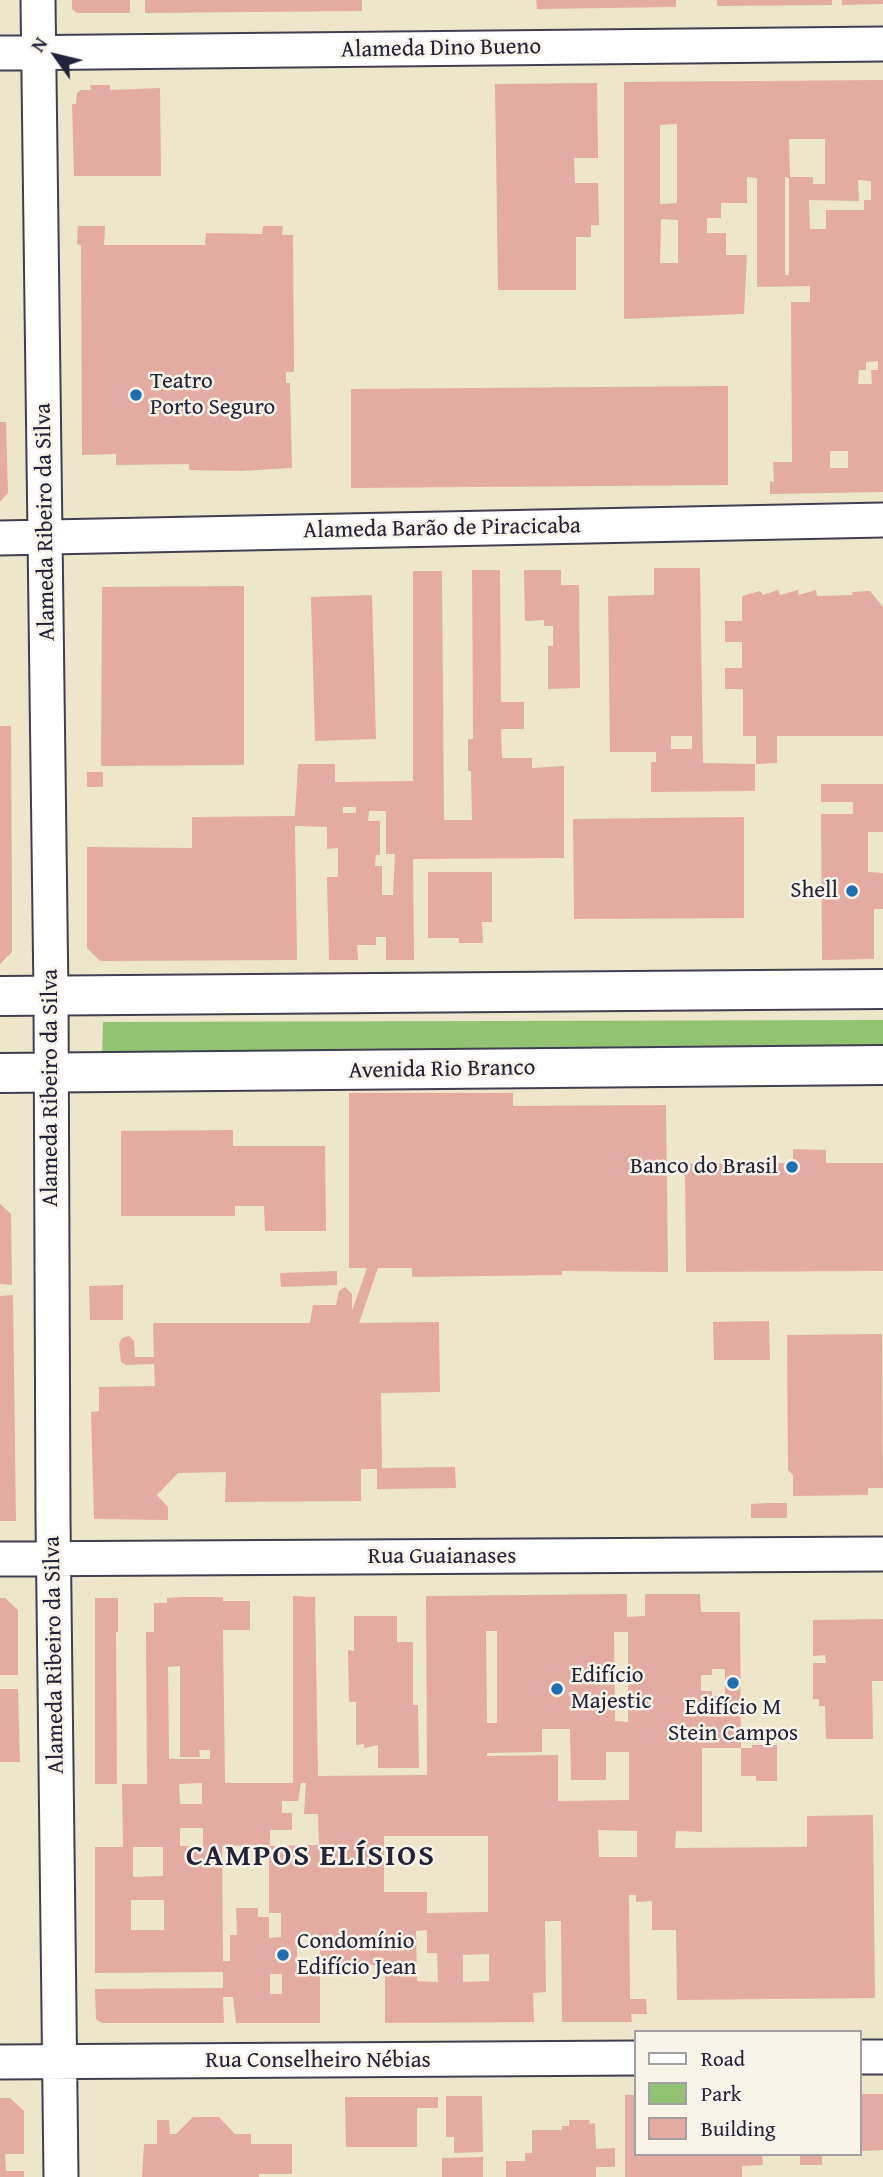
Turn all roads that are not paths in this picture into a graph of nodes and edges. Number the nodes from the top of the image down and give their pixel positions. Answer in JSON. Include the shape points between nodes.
{"nodes":[{"id":1,"x":38,"y":0,"type":"edge"},
{"id":2,"x":883,"y":44,"type":"edge"},
{"id":3,"x":39,"y":52,"type":"junction"},
{"id":4,"x":0,"y":53,"type":"edge"},
{"id":5,"x":883,"y":520,"type":"edge"},
{"id":6,"x":0,"y":538,"type":"edge"},
{"id":7,"x":46,"y":538,"type":"junction"},
{"id":8,"x":883,"y":989,"type":"edge"},
{"id":9,"x":51,"y":995,"type":"junction"},
{"id":10,"x":0,"y":996,"type":"edge"},
{"id":11,"x":883,"y":1065,"type":"edge"},
{"id":12,"x":0,"y":1073,"type":"edge"},
{"id":13,"x":51,"y":1073,"type":"junction"},
{"id":14,"x":883,"y":1554,"type":"edge"},
{"id":15,"x":0,"y":1559,"type":"edge"},
{"id":16,"x":54,"y":1559,"type":"junction"},
{"id":17,"x":862,"y":2057,"type":"edge"},
{"id":18,"x":883,"y":2057,"type":"edge"},
{"id":19,"x":634,"y":2058,"type":"edge"},
{"id":20,"x":0,"y":2062,"type":"edge"},
{"id":21,"x":60,"y":2062,"type":"junction"},
{"id":22,"x":61,"y":2177,"type":"edge"}],
"edges":[{"from":1,"to":3,"type":"street","name":"Alameda Ribeiro da Silva"},
{"from":2,"to":3,"type":"street","name":"Alameda Dino Bueno"},
{"from":3,"to":4,"type":"street","name":"Alameda Dino Bueno"},
{"from":3,"to":7,"type":"street","name":"Alameda Ribeiro da Silva"},
{"from":5,"to":7,"type":"street","name":"Alameda Barão de Piracicaba"},
{"from":6,"to":7,"type":"street","name":"Alameda Barão de Piracicaba"},
{"from":7,"to":9,"type":"street","name":"Alameda Ribeiro da Silva"},
{"from":8,"to":9,"type":"main road"},
{"from":9,"to":10,"type":"main road"},
{"from":9,"to":13,"type":"street","name":"Alameda Ribeiro da Silva"},
{"from":11,"to":13,"type":"main road","name":"Avenida Rio Branco"},
{"from":12,"to":13,"type":"main road","name":"Avenida Rio Branco"},
{"from":13,"to":16,"type":"street","name":"Alameda Ribeiro da Silva"},
{"from":14,"to":16,"type":"street","name":"Rua Guaianases"},
{"from":15,"to":16,"type":"street","name":"Rua Guaianases"},
{"from":16,"to":21,"type":"street","name":"Alameda Ribeiro da Silva"},
{"from":17,"to":18,"type":"street"},
{"from":19,"to":21,"type":"street","name":"Rua Conselheiro Nébias"},
{"from":20,"to":21,"type":"street","name":"Rua Conselheiro Nébias"},
{"from":21,"to":22,"type":"street","name":"Alameda Ribeiro da Silva"}]}
